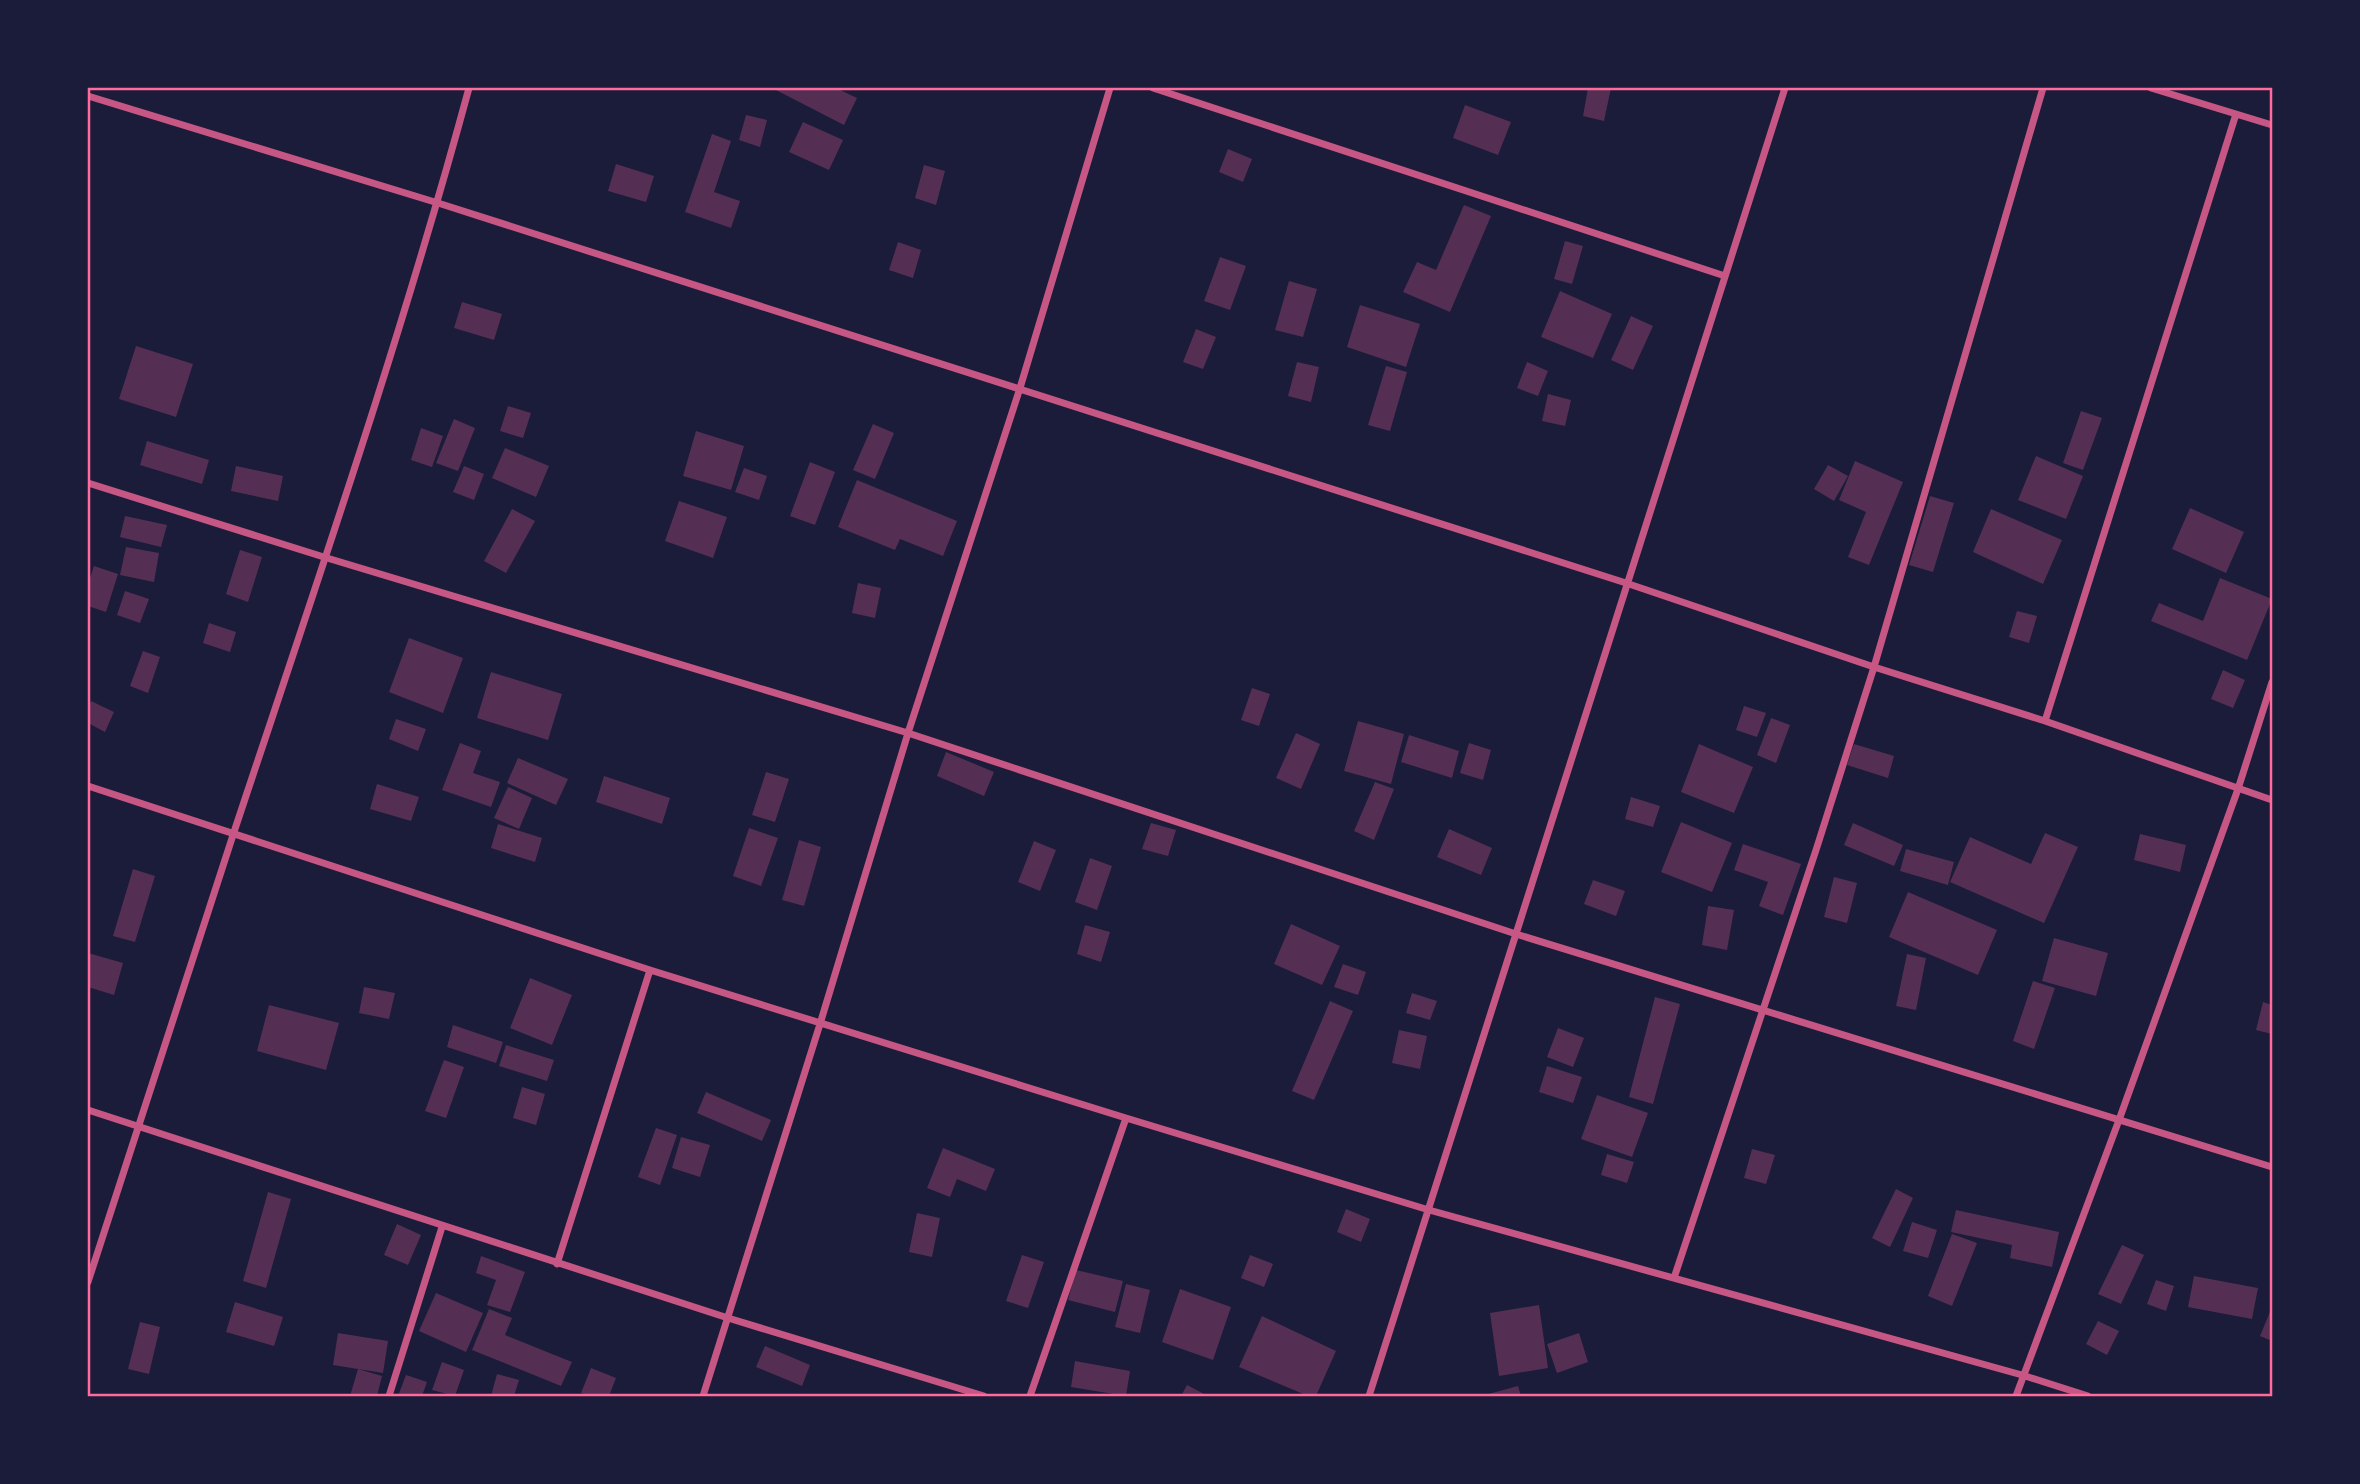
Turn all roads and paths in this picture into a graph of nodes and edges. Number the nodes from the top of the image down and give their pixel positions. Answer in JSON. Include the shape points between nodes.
{"nodes":[{"id":1,"x":469,"y":88,"type":"edge"},
{"id":2,"x":1110,"y":88,"type":"edge"},
{"id":3,"x":1153,"y":88,"type":"edge"},
{"id":4,"x":1785,"y":88,"type":"edge"},
{"id":5,"x":2043,"y":88,"type":"edge"},
{"id":6,"x":2151,"y":88,"type":"edge"},
{"id":7,"x":88,"y":96,"type":"edge"},
{"id":8,"x":2236,"y":114,"type":"junction"},
{"id":9,"x":2273,"y":125,"type":"edge"},
{"id":10,"x":438,"y":203,"type":"junction"},
{"id":11,"x":1725,"y":276,"type":"junction"},
{"id":12,"x":1020,"y":388,"type":"junction"},
{"id":13,"x":88,"y":483,"type":"edge"},
{"id":14,"x":327,"y":558,"type":"junction"},
{"id":15,"x":1626,"y":583,"type":"junction"},
{"id":16,"x":1874,"y":667,"type":"junction"},
{"id":17,"x":2273,"y":682,"type":"edge"},
{"id":18,"x":2045,"y":721,"type":"junction"},
{"id":19,"x":908,"y":733,"type":"junction"},
{"id":20,"x":88,"y":786,"type":"edge"},
{"id":21,"x":2238,"y":789,"type":"junction"},
{"id":22,"x":2273,"y":800,"type":"edge"},
{"id":23,"x":234,"y":833,"type":"junction"},
{"id":24,"x":1516,"y":934,"type":"junction"},
{"id":25,"x":650,"y":970,"type":"junction"},
{"id":26,"x":1762,"y":1011,"type":"junction"},
{"id":27,"x":820,"y":1024,"type":"junction"},
{"id":28,"x":88,"y":1110,"type":"edge"},
{"id":29,"x":1126,"y":1118,"type":"junction"},
{"id":30,"x":2119,"y":1120,"type":"junction"},
{"id":31,"x":138,"y":1126,"type":"junction"},
{"id":32,"x":2273,"y":1167,"type":"edge"},
{"id":33,"x":1429,"y":1210,"type":"junction"},
{"id":34,"x":442,"y":1227,"type":"junction"},
{"id":35,"x":557,"y":1264,"type":"junction"},
{"id":36,"x":1674,"y":1278,"type":"junction"},
{"id":37,"x":88,"y":1282,"type":"edge"},
{"id":38,"x":729,"y":1318,"type":"junction"},
{"id":39,"x":2022,"y":1375,"type":"junction"},
{"id":40,"x":389,"y":1396,"type":"edge"},
{"id":41,"x":703,"y":1396,"type":"edge"},
{"id":42,"x":984,"y":1396,"type":"edge"},
{"id":43,"x":1030,"y":1396,"type":"edge"},
{"id":44,"x":1369,"y":1396,"type":"edge"},
{"id":45,"x":2015,"y":1396,"type":"edge"},
{"id":46,"x":2088,"y":1396,"type":"edge"}],
"edges":[{"from":1,"to":10,"type":"street"},
{"from":2,"to":12,"type":"street"},
{"from":3,"to":11,"type":"street"},
{"from":4,"to":11,"type":"street"},
{"from":5,"to":16,"type":"street"},
{"from":6,"to":8,"type":"street"},
{"from":7,"to":10,"type":"street"},
{"from":8,"to":9,"type":"street"},
{"from":8,"to":18,"type":"street"},
{"from":10,"to":12,"type":"street"},
{"from":10,"to":14,"type":"street"},
{"from":11,"to":15,"type":"street"},
{"from":12,"to":15,"type":"street"},
{"from":12,"to":19,"type":"street"},
{"from":13,"to":14,"type":"street"},
{"from":14,"to":19,"type":"street"},
{"from":14,"to":23,"type":"street"},
{"from":15,"to":16,"type":"street"},
{"from":15,"to":24,"type":"street"},
{"from":16,"to":18,"type":"street"},
{"from":16,"to":26,"type":"street"},
{"from":17,"to":21,"type":"street"},
{"from":18,"to":21,"type":"street"},
{"from":19,"to":24,"type":"street"},
{"from":19,"to":27,"type":"street"},
{"from":20,"to":23,"type":"street"},
{"from":21,"to":22,"type":"street"},
{"from":21,"to":30,"type":"street"},
{"from":23,"to":25,"type":"street"},
{"from":23,"to":31,"type":"street"},
{"from":24,"to":26,"type":"street"},
{"from":24,"to":33,"type":"street"},
{"from":25,"to":27,"type":"street"},
{"from":25,"to":35,"type":"street"},
{"from":26,"to":30,"type":"street"},
{"from":26,"to":36,"type":"street"},
{"from":27,"to":29,"type":"street"},
{"from":27,"to":38,"type":"street"},
{"from":28,"to":31,"type":"street"},
{"from":29,"to":33,"type":"street"},
{"from":29,"to":43,"type":"street"},
{"from":30,"to":32,"type":"street"},
{"from":30,"to":39,"type":"street"},
{"from":31,"to":34,"type":"street"},
{"from":31,"to":37,"type":"street"},
{"from":33,"to":36,"type":"street"},
{"from":33,"to":44,"type":"street"},
{"from":34,"to":35,"type":"street"},
{"from":34,"to":40,"type":"street"},
{"from":35,"to":38,"type":"street"},
{"from":36,"to":39,"type":"street"},
{"from":38,"to":41,"type":"street"},
{"from":38,"to":42,"type":"street"},
{"from":39,"to":45,"type":"street"},
{"from":39,"to":46,"type":"street"}]}
